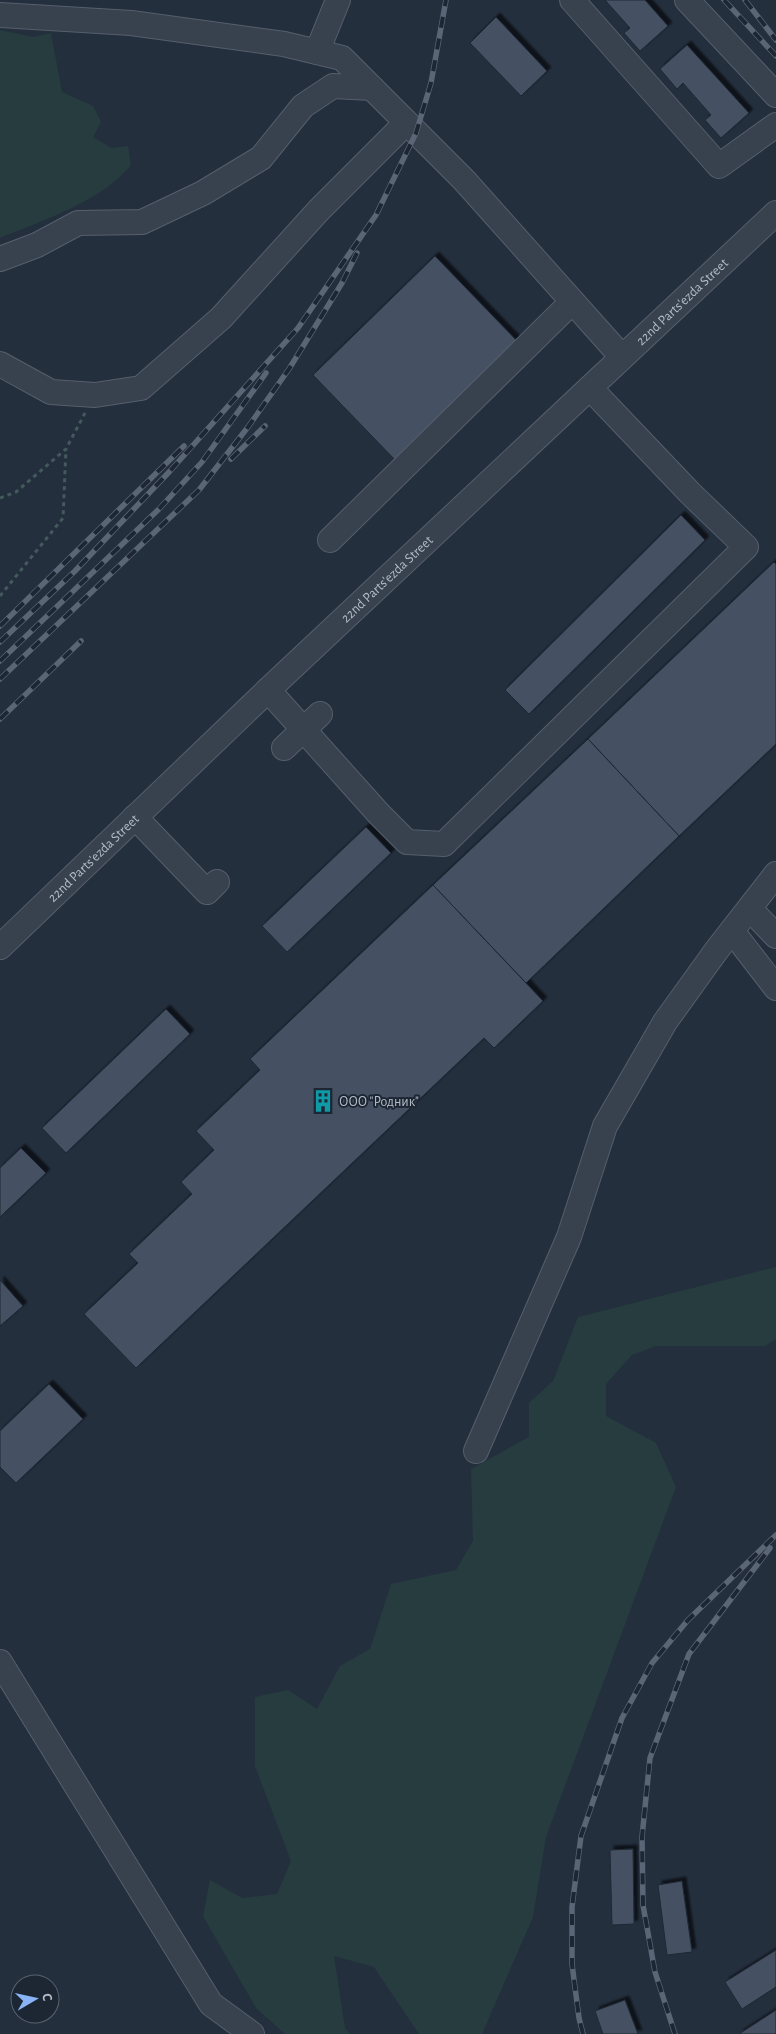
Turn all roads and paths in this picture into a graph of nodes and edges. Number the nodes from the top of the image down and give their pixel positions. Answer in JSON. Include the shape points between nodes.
{"nodes":[{"id":1,"x":338,"y":0,"type":"edge"},
{"id":2,"x":572,"y":0,"type":"edge"},
{"id":3,"x":687,"y":0,"type":"edge"},
{"id":4,"x":0,"y":15,"type":"edge"},
{"id":5,"x":316,"y":52,"type":"junction"},
{"id":6,"x":372,"y":88,"type":"junction"},
{"id":7,"x":776,"y":95,"type":"edge"},
{"id":8,"x":406,"y":123,"type":"junction"},
{"id":9,"x":776,"y":125,"type":"edge"},
{"id":10,"x":776,"y":213,"type":"edge"},
{"id":11,"x":0,"y":259,"type":"edge"},
{"id":12,"x":572,"y":302,"type":"junction"},
{"id":13,"x":622,"y":357,"type":"junction"},
{"id":14,"x":0,"y":364,"type":"edge"},
{"id":15,"x":590,"y":388,"type":"junction"},
{"id":16,"x":95,"y":395,"type":"junction"},
{"id":17,"x":66,"y":449,"type":"junction"},
{"id":18,"x":0,"y":498,"type":"edge"},
{"id":19,"x":330,"y":540,"type":"dead end"},
{"id":20,"x":0,"y":596,"type":"edge"},
{"id":21,"x":268,"y":690,"type":"junction"},
{"id":22,"x":311,"y":722,"type":"junction"},
{"id":23,"x":284,"y":748,"type":"dead end"},
{"id":24,"x":135,"y":817,"type":"junction"},
{"id":25,"x":776,"y":874,"type":"edge"},
{"id":26,"x":217,"y":882,"type":"dead end"},
{"id":27,"x":750,"y":909,"type":"junction"},
{"id":28,"x":732,"y":931,"type":"junction"},
{"id":29,"x":776,"y":936,"type":"edge"},
{"id":30,"x":0,"y":947,"type":"edge"},
{"id":31,"x":776,"y":988,"type":"edge"},
{"id":32,"x":476,"y":1451,"type":"dead end"},
{"id":33,"x":0,"y":1662,"type":"edge"},
{"id":34,"x":252,"y":2034,"type":"edge"}],
"edges":[{"from":1,"to":5,"type":"street"},
{"from":2,"to":9,"type":"street","via":[[719,166]]},
{"from":3,"to":7,"type":"street"},
{"from":4,"to":5,"type":"street","via":[[131,23],[284,44]]},
{"from":5,"to":6,"type":"street","via":[[342,58]]},
{"from":6,"to":8,"type":"street"},
{"from":6,"to":11,"type":"street","via":[[333,86],[303,106],[261,158],[203,193],[142,222],[78,223],[37,245]]},
{"from":8,"to":12,"type":"street","via":[[464,180]]},
{"from":8,"to":16,"type":"street","via":[[319,210],[222,318],[141,388]]},
{"from":10,"to":13,"type":"street","name":"22nd Parts'ezda Street"},
{"from":12,"to":13,"type":"street"},
{"from":12,"to":19,"type":"street"},
{"from":13,"to":15,"type":"street","name":"22nd Parts'ezda Street"},
{"from":14,"to":16,"type":"street","via":[[52,392]]},
{"from":15,"to":21,"type":"street","name":"22nd Parts'ezda Street"},
{"from":15,"to":22,"type":"street","via":[[746,547],[444,844],[407,842],[379,814]]},
{"from":16,"to":17,"type":"path"},
{"from":17,"to":18,"type":"path","via":[[16,492]]},
{"from":17,"to":20,"type":"path","via":[[63,518]]},
{"from":21,"to":22,"type":"street"},
{"from":21,"to":24,"type":"street","name":"22nd Parts'ezda Street"},
{"from":22,"to":23,"type":"street"},
{"from":24,"to":26,"type":"street","via":[[181,855],[207,892]]},
{"from":24,"to":30,"type":"street","name":"22nd Parts'ezda Street"},
{"from":25,"to":27,"type":"street"},
{"from":27,"to":28,"type":"street"},
{"from":27,"to":29,"type":"street"},
{"from":28,"to":31,"type":"street"},
{"from":28,"to":32,"type":"street","via":[[665,1022],[605,1126],[569,1237]]},
{"from":33,"to":34,"type":"street","via":[[211,2004]]}]}
